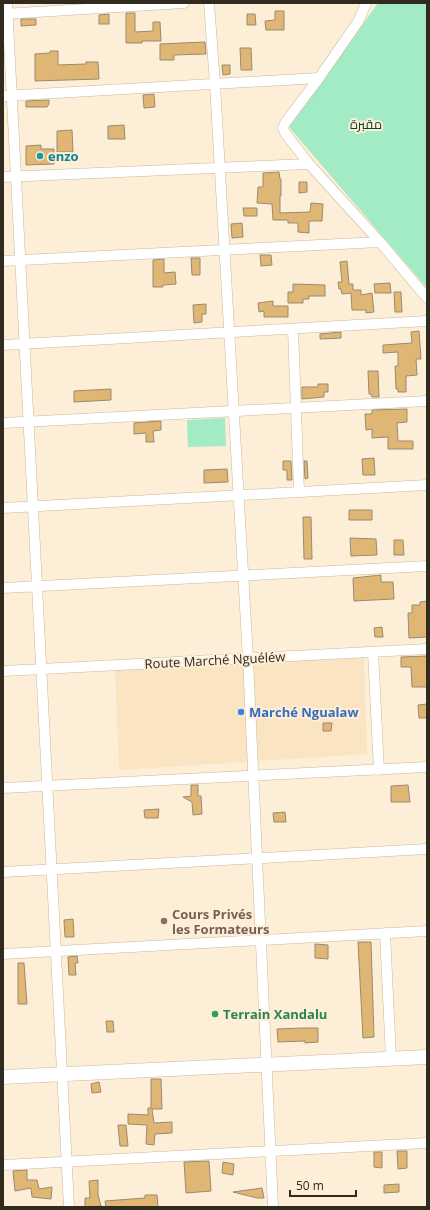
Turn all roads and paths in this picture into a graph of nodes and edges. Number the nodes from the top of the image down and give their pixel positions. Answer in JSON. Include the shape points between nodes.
{"nodes":[{"id":1,"x":184,"y":3,"type":"edge"},
{"id":2,"x":209,"y":3,"type":"edge"},
{"id":3,"x":366,"y":3,"type":"edge"},
{"id":4,"x":6,"y":10,"type":"edge"},
{"id":5,"x":319,"y":78,"type":"junction"},
{"id":6,"x":215,"y":84,"type":"junction"},
{"id":7,"x":8,"y":96,"type":"edge"},
{"id":8,"x":309,"y":164,"type":"junction"},
{"id":9,"x":220,"y":168,"type":"junction"},
{"id":10,"x":3,"y":177,"type":"edge"},
{"id":11,"x":16,"y":177,"type":"junction"},
{"id":12,"x":380,"y":242,"type":"junction"},
{"id":13,"x":223,"y":250,"type":"junction"},
{"id":14,"x":20,"y":260,"type":"junction"},
{"id":15,"x":3,"y":261,"type":"edge"},
{"id":16,"x":427,"y":298,"type":"edge"},
{"id":17,"x":427,"y":321,"type":"edge"},
{"id":18,"x":293,"y":329,"type":"junction"},
{"id":19,"x":228,"y":332,"type":"junction"},
{"id":20,"x":24,"y":343,"type":"junction"},
{"id":21,"x":3,"y":344,"type":"edge"},
{"id":22,"x":427,"y":401,"type":"edge"},
{"id":23,"x":296,"y":407,"type":"junction"},
{"id":24,"x":233,"y":411,"type":"junction"},
{"id":25,"x":28,"y":422,"type":"junction"},
{"id":26,"x":3,"y":423,"type":"edge"},
{"id":27,"x":427,"y":485,"type":"edge"},
{"id":28,"x":299,"y":492,"type":"junction"},
{"id":29,"x":238,"y":495,"type":"junction"},
{"id":30,"x":33,"y":506,"type":"junction"},
{"id":31,"x":3,"y":508,"type":"edge"},
{"id":32,"x":427,"y":566,"type":"edge"},
{"id":33,"x":243,"y":575,"type":"junction"},
{"id":34,"x":37,"y":586,"type":"junction"},
{"id":35,"x":3,"y":588,"type":"edge"},
{"id":36,"x":427,"y":649,"type":"edge"},
{"id":37,"x":373,"y":652,"type":"junction"},
{"id":38,"x":248,"y":659,"type":"junction"},
{"id":39,"x":41,"y":669,"type":"junction"},
{"id":40,"x":3,"y":671,"type":"edge"},
{"id":41,"x":427,"y":767,"type":"edge"},
{"id":42,"x":379,"y":770,"type":"junction"},
{"id":43,"x":253,"y":776,"type":"junction"},
{"id":44,"x":47,"y":786,"type":"junction"},
{"id":45,"x":3,"y":788,"type":"edge"},
{"id":46,"x":427,"y":849,"type":"edge"},
{"id":47,"x":257,"y":857,"type":"junction"},
{"id":48,"x":51,"y":869,"type":"junction"},
{"id":49,"x":3,"y":872,"type":"edge"},
{"id":50,"x":427,"y":931,"type":"edge"},
{"id":51,"x":385,"y":933,"type":"junction"},
{"id":52,"x":261,"y":940,"type":"junction"},
{"id":53,"x":56,"y":951,"type":"junction"},
{"id":54,"x":3,"y":954,"type":"edge"},
{"id":55,"x":427,"y":1057,"type":"edge"},
{"id":56,"x":391,"y":1058,"type":"junction"},
{"id":57,"x":266,"y":1064,"type":"junction"},
{"id":58,"x":62,"y":1074,"type":"junction"},
{"id":59,"x":3,"y":1077,"type":"edge"},
{"id":60,"x":427,"y":1143,"type":"edge"},
{"id":61,"x":270,"y":1151,"type":"junction"},
{"id":62,"x":67,"y":1162,"type":"junction"},
{"id":63,"x":3,"y":1165,"type":"edge"},
{"id":64,"x":69,"y":1207,"type":"edge"},
{"id":65,"x":273,"y":1207,"type":"edge"}],
"edges":[{"from":1,"to":4,"type":"street"},
{"from":2,"to":6,"type":"street"},
{"from":3,"to":5,"type":"street","via":[[359,20]]},
{"from":4,"to":7,"type":"street"},
{"from":5,"to":6,"type":"street"},
{"from":5,"to":8,"type":"street","via":[[283,128]]},
{"from":6,"to":7,"type":"street"},
{"from":6,"to":9,"type":"street"},
{"from":7,"to":11,"type":"street"},
{"from":8,"to":9,"type":"street"},
{"from":8,"to":12,"type":"street"},
{"from":9,"to":11,"type":"street"},
{"from":9,"to":13,"type":"street"},
{"from":10,"to":11,"type":"street"},
{"from":11,"to":14,"type":"street"},
{"from":12,"to":13,"type":"street"},
{"from":12,"to":16,"type":"street"},
{"from":13,"to":14,"type":"street"},
{"from":13,"to":19,"type":"street"},
{"from":14,"to":15,"type":"street"},
{"from":14,"to":20,"type":"street"},
{"from":17,"to":18,"type":"street"},
{"from":18,"to":19,"type":"street"},
{"from":18,"to":23,"type":"street"},
{"from":19,"to":20,"type":"street"},
{"from":19,"to":24,"type":"street"},
{"from":20,"to":21,"type":"street"},
{"from":20,"to":25,"type":"street"},
{"from":22,"to":23,"type":"street"},
{"from":23,"to":24,"type":"street"},
{"from":23,"to":28,"type":"street"},
{"from":24,"to":25,"type":"street"},
{"from":24,"to":29,"type":"street"},
{"from":25,"to":26,"type":"street"},
{"from":25,"to":30,"type":"street"},
{"from":27,"to":28,"type":"street"},
{"from":28,"to":29,"type":"street"},
{"from":29,"to":30,"type":"street"},
{"from":29,"to":33,"type":"street"},
{"from":30,"to":31,"type":"street"},
{"from":30,"to":34,"type":"street"},
{"from":32,"to":33,"type":"street"},
{"from":33,"to":34,"type":"street"},
{"from":33,"to":38,"type":"street"},
{"from":34,"to":35,"type":"street"},
{"from":34,"to":39,"type":"street"},
{"from":36,"to":37,"type":"street","name":"Route Marché Nguéléw"},
{"from":37,"to":38,"type":"street","name":"Route Marché Nguéléw"},
{"from":37,"to":42,"type":"street"},
{"from":38,"to":39,"type":"street","name":"Route Marché Nguéléw"},
{"from":38,"to":43,"type":"street"},
{"from":39,"to":40,"type":"street","name":"Route Marché Nguéléw"},
{"from":39,"to":44,"type":"street"},
{"from":41,"to":42,"type":"street"},
{"from":42,"to":43,"type":"street"},
{"from":43,"to":44,"type":"street"},
{"from":43,"to":47,"type":"street"},
{"from":44,"to":45,"type":"street"},
{"from":44,"to":48,"type":"street"},
{"from":46,"to":47,"type":"street"},
{"from":47,"to":48,"type":"street"},
{"from":47,"to":52,"type":"street"},
{"from":48,"to":49,"type":"street"},
{"from":48,"to":53,"type":"street"},
{"from":50,"to":51,"type":"street"},
{"from":51,"to":52,"type":"street"},
{"from":51,"to":56,"type":"street"},
{"from":52,"to":53,"type":"street"},
{"from":52,"to":57,"type":"street"},
{"from":53,"to":54,"type":"street"},
{"from":53,"to":58,"type":"street"},
{"from":55,"to":56,"type":"main road"},
{"from":56,"to":57,"type":"main road"},
{"from":57,"to":58,"type":"main road"},
{"from":57,"to":61,"type":"street"},
{"from":58,"to":59,"type":"main road"},
{"from":58,"to":62,"type":"street"},
{"from":60,"to":61,"type":"street"},
{"from":61,"to":62,"type":"street"},
{"from":61,"to":65,"type":"street"},
{"from":62,"to":63,"type":"street"},
{"from":62,"to":64,"type":"street"}]}
